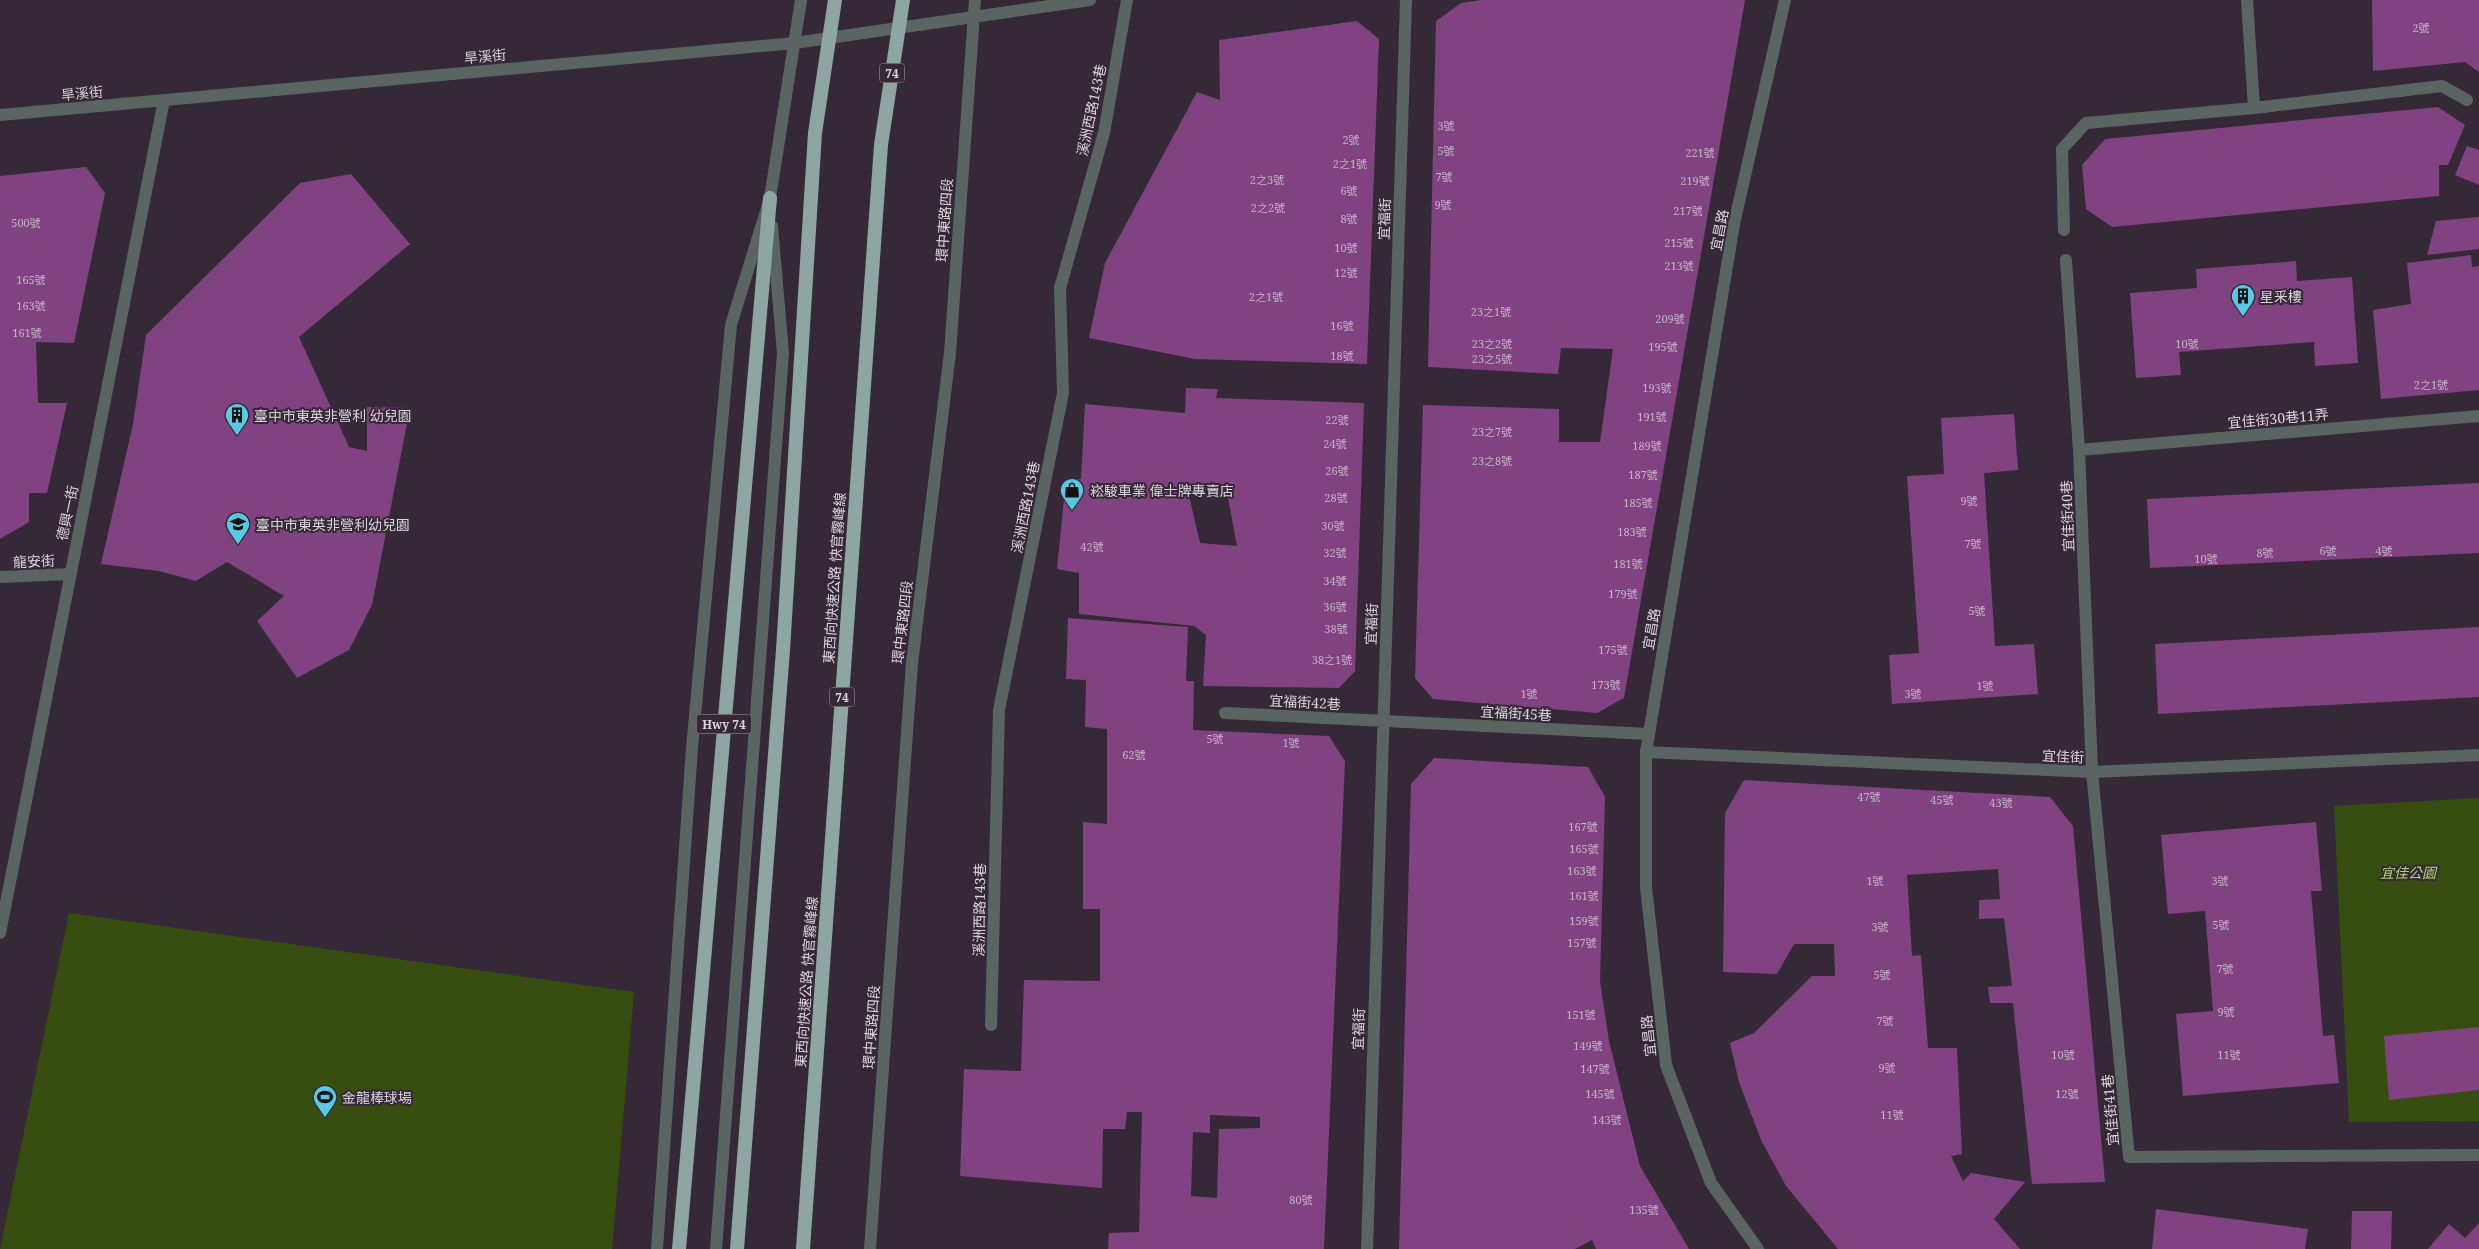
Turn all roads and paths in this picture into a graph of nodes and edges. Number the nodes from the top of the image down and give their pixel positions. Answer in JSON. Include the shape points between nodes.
{"nodes":[{"id":1,"x":801,"y":0,"type":"edge"},
{"id":2,"x":835,"y":0,"type":"edge"},
{"id":3,"x":903,"y":0,"type":"edge"},
{"id":4,"x":975,"y":0,"type":"edge"},
{"id":5,"x":1090,"y":0,"type":"edge"},
{"id":6,"x":1127,"y":0,"type":"edge"},
{"id":7,"x":1406,"y":0,"type":"edge"},
{"id":8,"x":1785,"y":0,"type":"edge"},
{"id":9,"x":2247,"y":0,"type":"edge"},
{"id":10,"x":972,"y":19,"type":"junction"},
{"id":11,"x":795,"y":43,"type":"junction"},
{"id":12,"x":164,"y":100,"type":"junction"},
{"id":13,"x":2467,"y":100,"type":"dead end"},
{"id":14,"x":2254,"y":108,"type":"junction"},
{"id":15,"x":0,"y":115,"type":"edge"},
{"id":16,"x":770,"y":198,"type":"junction"},
{"id":17,"x":2064,"y":230,"type":"dead end"},
{"id":18,"x":2066,"y":260,"type":"dead end"},
{"id":19,"x":2479,"y":416,"type":"edge"},
{"id":20,"x":2079,"y":450,"type":"junction"},
{"id":21,"x":70,"y":574,"type":"junction"},
{"id":22,"x":0,"y":577,"type":"edge"},
{"id":23,"x":1225,"y":713,"type":"dead end"},
{"id":24,"x":1383,"y":721,"type":"junction"},
{"id":25,"x":1649,"y":734,"type":"junction"},
{"id":26,"x":1646,"y":752,"type":"junction"},
{"id":27,"x":2479,"y":755,"type":"edge"},
{"id":28,"x":2092,"y":772,"type":"junction"},
{"id":29,"x":0,"y":933,"type":"edge"},
{"id":30,"x":992,"y":1026,"type":"dead end"},
{"id":31,"x":2479,"y":1155,"type":"edge"},
{"id":32,"x":656,"y":1249,"type":"edge"},
{"id":33,"x":679,"y":1249,"type":"edge"},
{"id":34,"x":716,"y":1249,"type":"edge"},
{"id":35,"x":737,"y":1249,"type":"edge"},
{"id":36,"x":804,"y":1249,"type":"edge"},
{"id":37,"x":870,"y":1249,"type":"edge"},
{"id":38,"x":1367,"y":1249,"type":"edge"},
{"id":39,"x":1758,"y":1249,"type":"edge"}],
"edges":[{"from":1,"to":11,"type":"street"},
{"from":2,"to":35,"type":"highway","bridge":true,"via":[[815,133],[783,650]]},
{"from":3,"to":36,"type":"highway","name":"東西向快速公路 快官霧峰線","number":"74","bridge":true,"via":[[881,145]]},
{"from":4,"to":10,"type":"street","name":"環中東路四段"},
{"from":5,"to":10,"type":"street","name":"旱溪街"},
{"from":6,"to":30,"type":"street","name":"溪洲西路143巷","via":[[1104,132],[1060,288],[1063,393],[999,710]]},
{"from":7,"to":24,"type":"street","name":"宜福街"},
{"from":8,"to":25,"type":"street","name":"宜昌路","via":[[1734,224]]},
{"from":9,"to":14,"type":"street"},
{"from":10,"to":11,"type":"street","name":"旱溪街"},
{"from":10,"to":37,"type":"street","name":"環中東路四段","via":[[950,353],[912,664]]},
{"from":11,"to":12,"type":"street","name":"旱溪街"},
{"from":11,"to":16,"type":"street"},
{"from":12,"to":15,"type":"street","name":"旱溪街"},
{"from":12,"to":21,"type":"street","name":"德興一街"},
{"from":13,"to":14,"type":"street","via":[[2442,86]]},
{"from":14,"to":17,"type":"street","via":[[2086,123],[2062,149]]},
{"from":16,"to":32,"type":"street","via":[[731,325],[692,748]]},
{"from":16,"to":33,"type":"highway","number":"Hwy 74"},
{"from":16,"to":34,"type":"street","via":[[783,353]]},
{"from":18,"to":20,"type":"street","name":"宜佳街40巷"},
{"from":19,"to":20,"type":"street","name":"宜佳街30巷11弄"},
{"from":20,"to":28,"type":"street","name":"宜佳街40巷"},
{"from":21,"to":22,"type":"street","name":"龍安街"},
{"from":21,"to":29,"type":"street","name":"德興一街"},
{"from":23,"to":24,"type":"street","name":"宜福街42巷"},
{"from":24,"to":25,"type":"street","name":"宜福街45巷"},
{"from":24,"to":38,"type":"street","name":"宜福街"},
{"from":25,"to":26,"type":"street","name":"宜昌路"},
{"from":26,"to":28,"type":"street","name":"宜佳街"},
{"from":26,"to":39,"type":"street","name":"宜昌路","via":[[1646,888],[1666,1065],[1711,1182]]},
{"from":27,"to":28,"type":"street","name":"宜佳街"},
{"from":28,"to":31,"type":"street","name":"宜佳街41巷","via":[[2129,1157]]}]}
